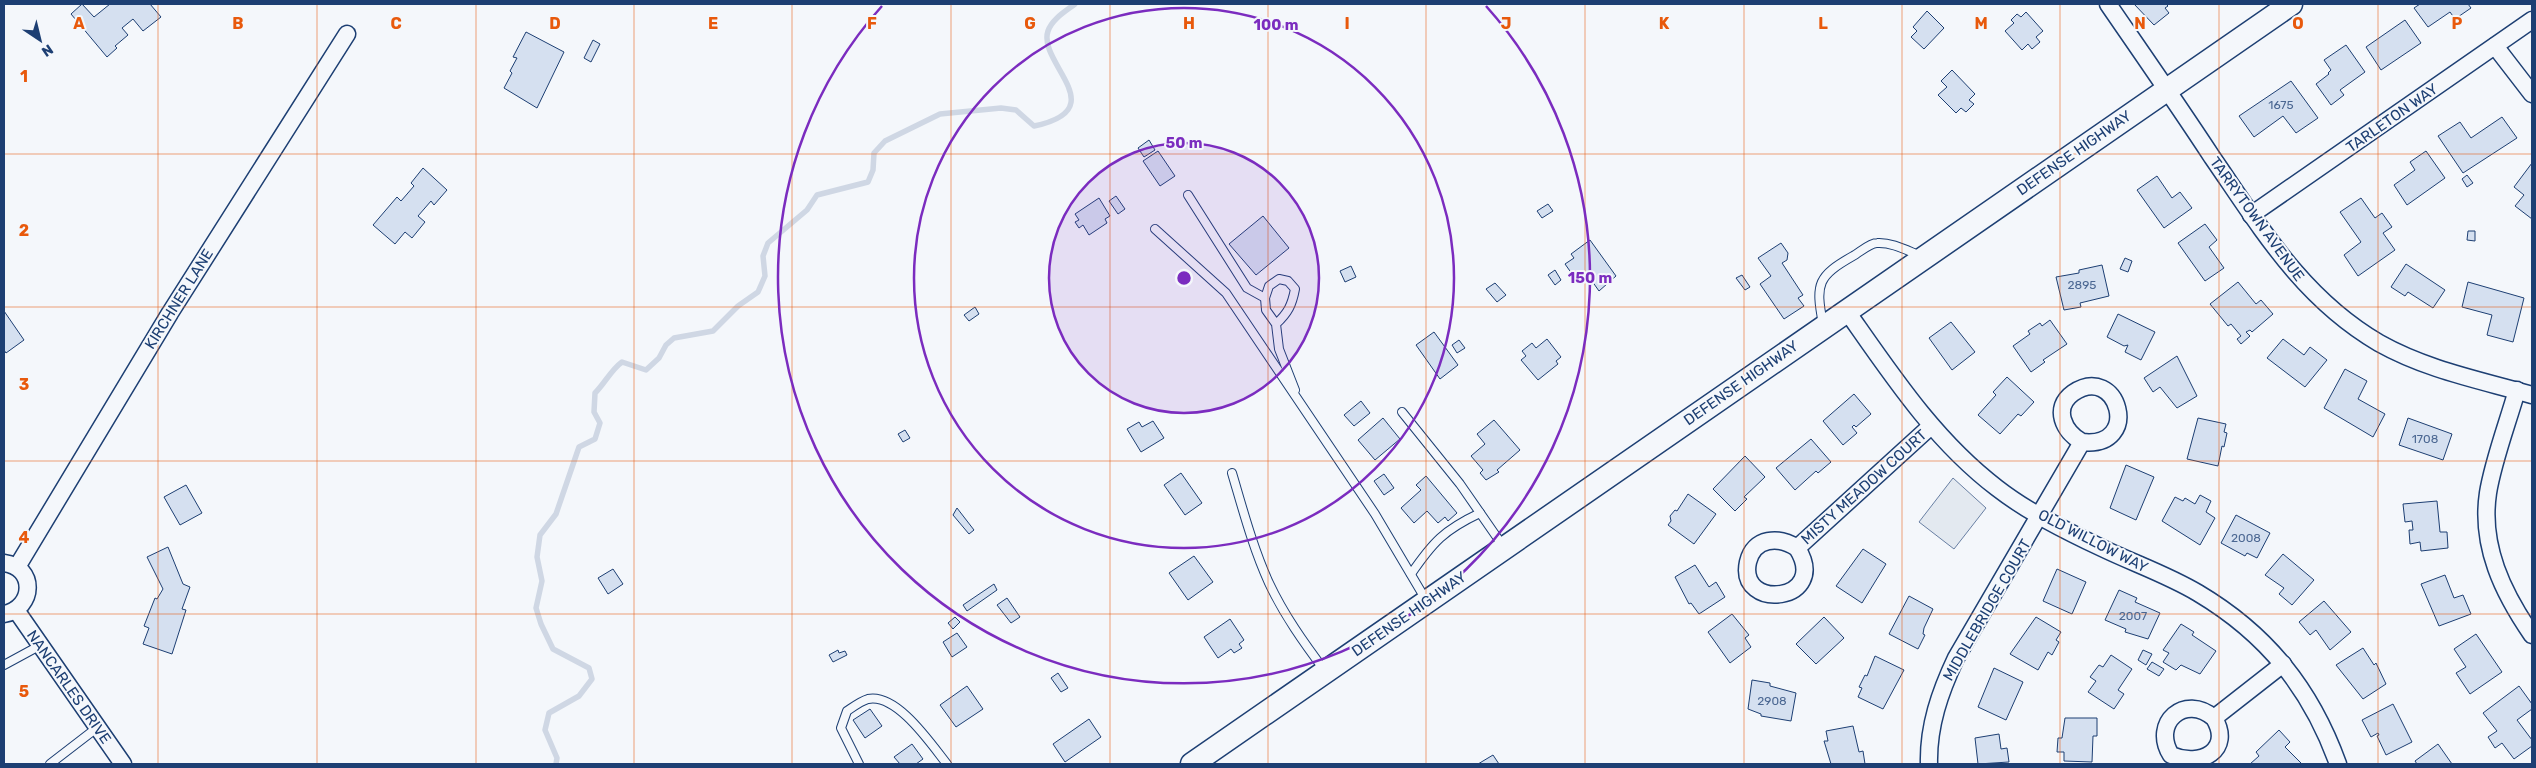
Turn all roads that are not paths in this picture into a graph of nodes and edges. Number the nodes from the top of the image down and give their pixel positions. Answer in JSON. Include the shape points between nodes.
{"nodes":[{"id":1,"x":2108,"y":4,"type":"edge"},
{"id":2,"x":2291,"y":4,"type":"edge"},
{"id":3,"x":2532,"y":20,"type":"edge"},
{"id":4,"x":347,"y":34,"type":"dead end"},
{"id":5,"x":2495,"y":46,"type":"junction"},
{"id":6,"x":2166,"y":89,"type":"junction"},
{"id":7,"x":2532,"y":94,"type":"edge"},
{"id":8,"x":1188,"y":195,"type":"dead end"},
{"id":9,"x":2252,"y":215,"type":"junction"},
{"id":10,"x":1156,"y":229,"type":"dead end"},
{"id":11,"x":1923,"y":257,"type":"junction"},
{"id":12,"x":1265,"y":298,"type":"junction"},
{"id":13,"x":1846,"y":310,"type":"junction"},
{"id":14,"x":1276,"y":324,"type":"junction"},
{"id":15,"x":1823,"y":326,"type":"junction"},
{"id":16,"x":2525,"y":392,"type":"edge"},
{"id":17,"x":1298,"y":399,"type":"junction"},
{"id":18,"x":1402,"y":412,"type":"dead end"},
{"id":19,"x":1932,"y":426,"type":"junction"},
{"id":20,"x":2082,"y":442,"type":"dead end"},
{"id":21,"x":1232,"y":473,"type":"dead end"},
{"id":22,"x":1480,"y":513,"type":"junction"},
{"id":23,"x":2041,"y":516,"type":"junction"},
{"id":24,"x":1504,"y":548,"type":"junction"},
{"id":25,"x":1797,"y":548,"type":"dead end"},
{"id":26,"x":10,"y":565,"type":"edge"},
{"id":27,"x":1410,"y":574,"type":"junction"},
{"id":28,"x":1427,"y":601,"type":"junction"},
{"id":29,"x":10,"y":612,"type":"edge"},
{"id":30,"x":2532,"y":635,"type":"edge"},
{"id":31,"x":39,"y":646,"type":"junction"},
{"id":32,"x":2283,"y":664,"type":"junction"},
{"id":33,"x":4,"y":665,"type":"edge"},
{"id":34,"x":1326,"y":672,"type":"junction"},
{"id":35,"x":2214,"y":718,"type":"dead end"},
{"id":36,"x":98,"y":727,"type":"junction"},
{"id":37,"x":50,"y":764,"type":"edge"},
{"id":38,"x":123,"y":764,"type":"edge"},
{"id":39,"x":859,"y":764,"type":"edge"},
{"id":40,"x":947,"y":764,"type":"edge"},
{"id":41,"x":1192,"y":764,"type":"edge"},
{"id":42,"x":1929,"y":764,"type":"edge"},
{"id":43,"x":2338,"y":764,"type":"edge"}],
"edges":[{"from":1,"to":6,"type":"street","name":"TARRYTOWN AVENUE"},
{"from":2,"to":6,"type":"main road","name":"DEFENSE HIGHWAY"},
{"from":3,"to":5,"type":"street","name":"TARLETON WAY"},
{"from":4,"to":26,"type":"street","name":"KIRCHNER LANE"},
{"from":5,"to":7,"type":"street"},
{"from":5,"to":9,"type":"street","name":"TARLETON WAY"},
{"from":6,"to":9,"type":"street","name":"TARRYTOWN AVENUE"},
{"from":6,"to":11,"type":"main road","name":"DEFENSE HIGHWAY"},
{"from":8,"to":12,"type":"lane","via":[[1247,288]]},
{"from":9,"to":16,"type":"street","name":"TARRYTOWN AVENUE","via":[[2295,274],[2317,298],[2347,322],[2380,343],[2445,372]]},
{"from":10,"to":17,"type":"lane","via":[[1226,293]]},
{"from":11,"to":13,"type":"main road","name":"DEFENSE HIGHWAY"},
{"from":11,"to":15,"type":"lane","via":[[1895,246],[1876,243],[1829,269],[1820,285]]},
{"from":12,"to":14,"type":"lane","via":[[1266,310]]},
{"from":12,"to":14,"type":"lane","via":[[1269,286],[1279,279],[1288,281],[1295,289],[1287,313]]},
{"from":13,"to":15,"type":"main road","name":"DEFENSE HIGHWAY"},
{"from":13,"to":19,"type":"street","name":"OLD WILLOW WAY","via":[[1911,402]]},
{"from":14,"to":17,"type":"lane","via":[[1279,349]]},
{"from":15,"to":24,"type":"main road","name":"DEFENSE HIGHWAY"},
{"from":16,"to":30,"type":"street","via":[[2488,493],[2488,528],[2492,560],[2502,586]]},
{"from":17,"to":27,"type":"lane","via":[[1375,514]]},
{"from":18,"to":22,"type":"lane"},
{"from":19,"to":23,"type":"street","name":"OLD WILLOW WAY","via":[[1997,488]]},
{"from":19,"to":25,"type":"street","name":"MISTY MEADOW COURT"},
{"from":20,"to":23,"type":"street","name":"MIDDLEBRIDGE COURT"},
{"from":21,"to":34,"type":"lane","via":[[1269,583],[1290,621]]},
{"from":22,"to":24,"type":"lane"},
{"from":22,"to":27,"type":"lane","via":[[1447,530],[1431,544]]},
{"from":23,"to":32,"type":"street","name":"OLD WILLOW WAY","via":[[2197,592],[2252,632]]},
{"from":23,"to":42,"type":"street","name":"MIDDLEBRIDGE COURT","via":[[1956,658],[1944,684],[1934,711],[1928,747]]},
{"from":24,"to":28,"type":"main road","name":"DEFENSE HIGHWAY"},
{"from":26,"to":29,"type":"street","name":"NANCARLES DRIVE","via":[[27,581],[28,589],[22,604]]},
{"from":27,"to":28,"type":"lane"},
{"from":28,"to":34,"type":"main road","name":"DEFENSE HIGHWAY"},
{"from":29,"to":31,"type":"street","name":"NANCARLES DRIVE"},
{"from":31,"to":33,"type":"lane"},
{"from":31,"to":36,"type":"street","name":"NANCARLES DRIVE"},
{"from":32,"to":35,"type":"street"},
{"from":32,"to":43,"type":"street","name":"OLD WILLOW WAY","via":[[2325,728]]},
{"from":34,"to":41,"type":"main road","name":"DEFENSE HIGHWAY"},
{"from":36,"to":37,"type":"lane"},
{"from":36,"to":38,"type":"street","name":"NANCARLES DRIVE"},
{"from":39,"to":40,"type":"lane","via":[[841,728],[847,711],[868,699],[886,700],[907,716]]}]}
